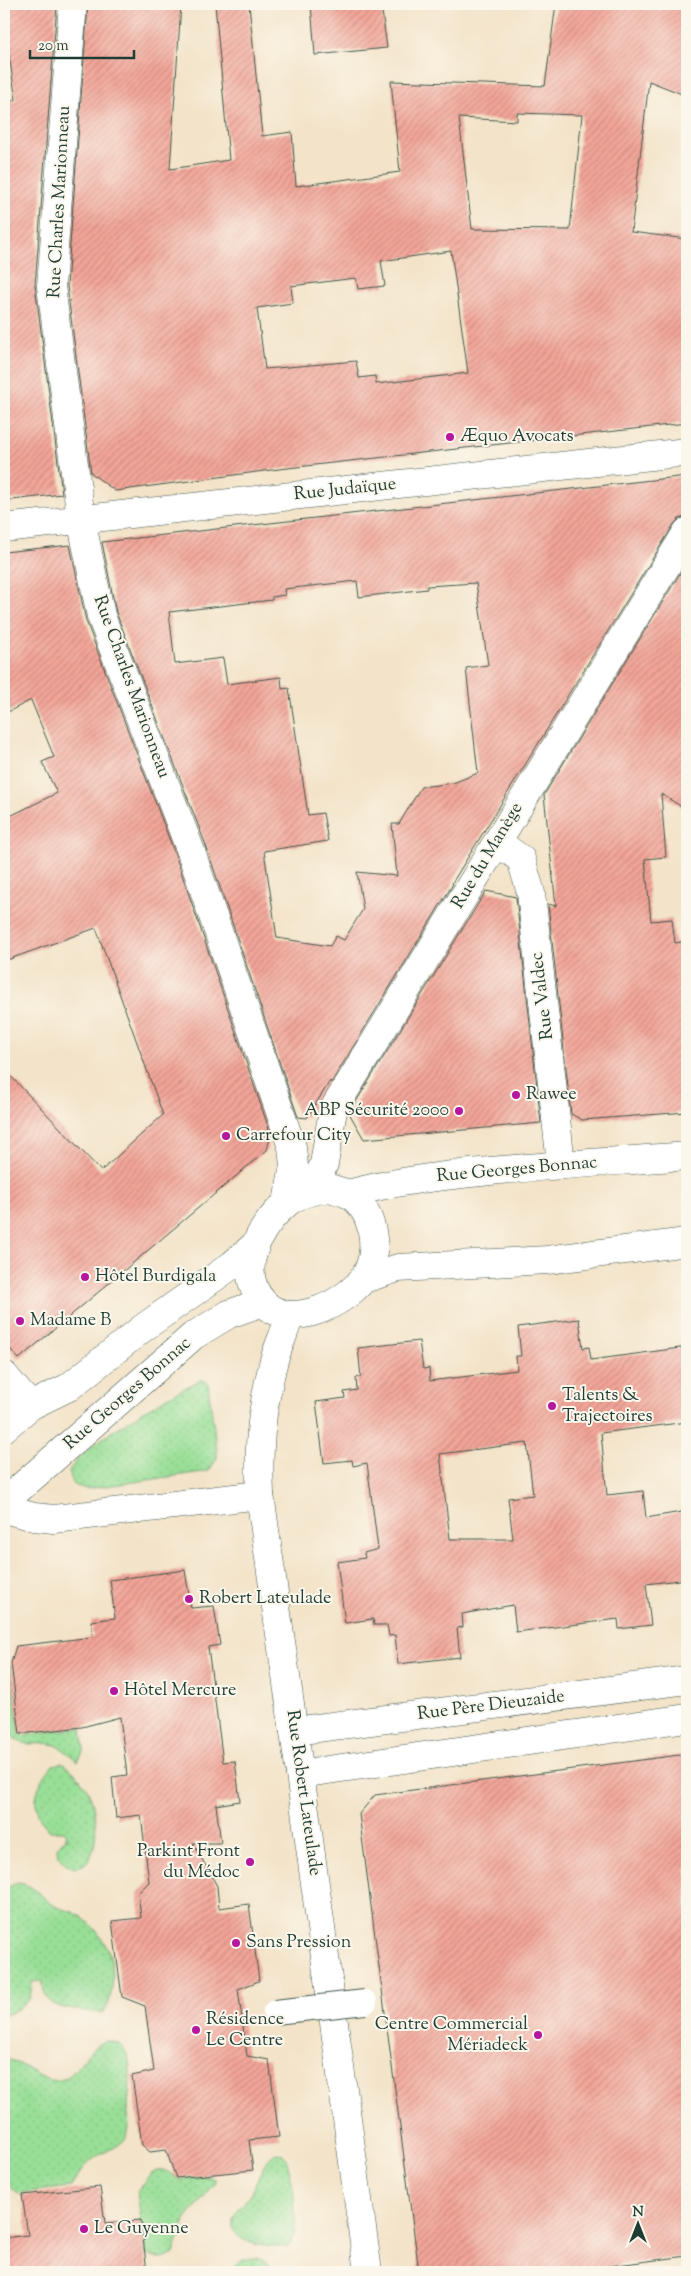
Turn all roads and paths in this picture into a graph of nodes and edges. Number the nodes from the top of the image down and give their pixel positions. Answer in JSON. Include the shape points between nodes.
{"nodes":[{"id":1,"x":73,"y":4,"type":"edge"},
{"id":2,"x":687,"y":452,"type":"edge"},
{"id":3,"x":81,"y":519,"type":"junction"},
{"id":4,"x":4,"y":528,"type":"edge"},
{"id":5,"x":687,"y":532,"type":"edge"},
{"id":6,"x":497,"y":842,"type":"junction"},
{"id":7,"x":687,"y":1156,"type":"edge"},
{"id":8,"x":561,"y":1164,"type":"junction"},
{"id":9,"x":312,"y":1190,"type":"junction"},
{"id":10,"x":348,"y":1194,"type":"junction"},
{"id":11,"x":287,"y":1202,"type":"junction"},
{"id":12,"x":687,"y":1242,"type":"edge"},
{"id":13,"x":255,"y":1244,"type":"junction"},
{"id":14,"x":364,"y":1278,"type":"junction"},
{"id":15,"x":263,"y":1302,"type":"junction"},
{"id":16,"x":288,"y":1316,"type":"junction"},
{"id":17,"x":4,"y":1375,"type":"edge"},
{"id":18,"x":30,"y":1406,"type":"junction"},
{"id":19,"x":4,"y":1428,"type":"edge"},
{"id":20,"x":260,"y":1495,"type":"junction"},
{"id":21,"x":4,"y":1502,"type":"edge"},
{"id":22,"x":4,"y":1509,"type":"edge"},
{"id":23,"x":687,"y":1680,"type":"edge"},
{"id":24,"x":687,"y":1718,"type":"edge"},
{"id":25,"x":294,"y":1731,"type":"junction"},
{"id":26,"x":300,"y":1774,"type":"junction"},
{"id":27,"x":365,"y":2002,"type":"dead end"},
{"id":28,"x":276,"y":2012,"type":"dead end"},
{"id":29,"x":368,"y":2272,"type":"edge"}],
"edges":[{"from":1,"to":3,"type":"street","name":"Rue Charles Marionneau","via":[[51,286]]},
{"from":2,"to":3,"type":"street","name":"Rue Judaïque"},
{"from":3,"to":4,"type":"street","name":"Rue Judaïque"},
{"from":3,"to":11,"type":"street","name":"Rue Charles Marionneau","via":[[101,616],[190,850],[292,1147],[294,1166]]},
{"from":5,"to":6,"type":"street","name":"Rue du Manège"},
{"from":6,"to":8,"type":"street","name":"Rue Valdec","via":[[521,859],[531,893]]},
{"from":6,"to":9,"type":"street","name":"Rue du Manège","via":[[333,1110],[324,1164]]},
{"from":7,"to":8,"type":"street","name":"Rue Georges Bonnac"},
{"from":8,"to":10,"type":"street","name":"Rue Georges Bonnac","via":[[420,1178]]},
{"from":9,"to":10,"type":"street","via":[[330,1188]]},
{"from":9,"to":11,"type":"street"},
{"from":10,"to":14,"type":"street","via":[[368,1218],[372,1235],[373,1254]]},
{"from":11,"to":13,"type":"street"},
{"from":12,"to":14,"type":"street","via":[[547,1260],[398,1268]]},
{"from":13,"to":15,"type":"street","via":[[249,1270]]},
{"from":13,"to":18,"type":"street","via":[[232,1265],[143,1328],[69,1387]]},
{"from":14,"to":16,"type":"street","via":[[350,1291],[313,1312]]},
{"from":15,"to":16,"type":"street","via":[[275,1312]]},
{"from":15,"to":21,"type":"street","name":"Rue Georges Bonnac","via":[[229,1314],[193,1336]]},
{"from":16,"to":20,"type":"street","name":"Rue Robert Lateulade","via":[[273,1362],[261,1420],[258,1452]]},
{"from":17,"to":18,"type":"street"},
{"from":18,"to":19,"type":"street"},
{"from":20,"to":22,"type":"street","via":[[54,1519]]},
{"from":20,"to":25,"type":"street","name":"Rue Robert Lateulade"},
{"from":23,"to":25,"type":"street","name":"Rue Père Dieuzaide"},
{"from":24,"to":26,"type":"street"},
{"from":25,"to":26,"type":"street","name":"Rue Robert Lateulade"},
{"from":26,"to":29,"type":"street","name":"Rue Robert Lateulade"},
{"from":27,"to":28,"type":"street","bridge":true}]}
